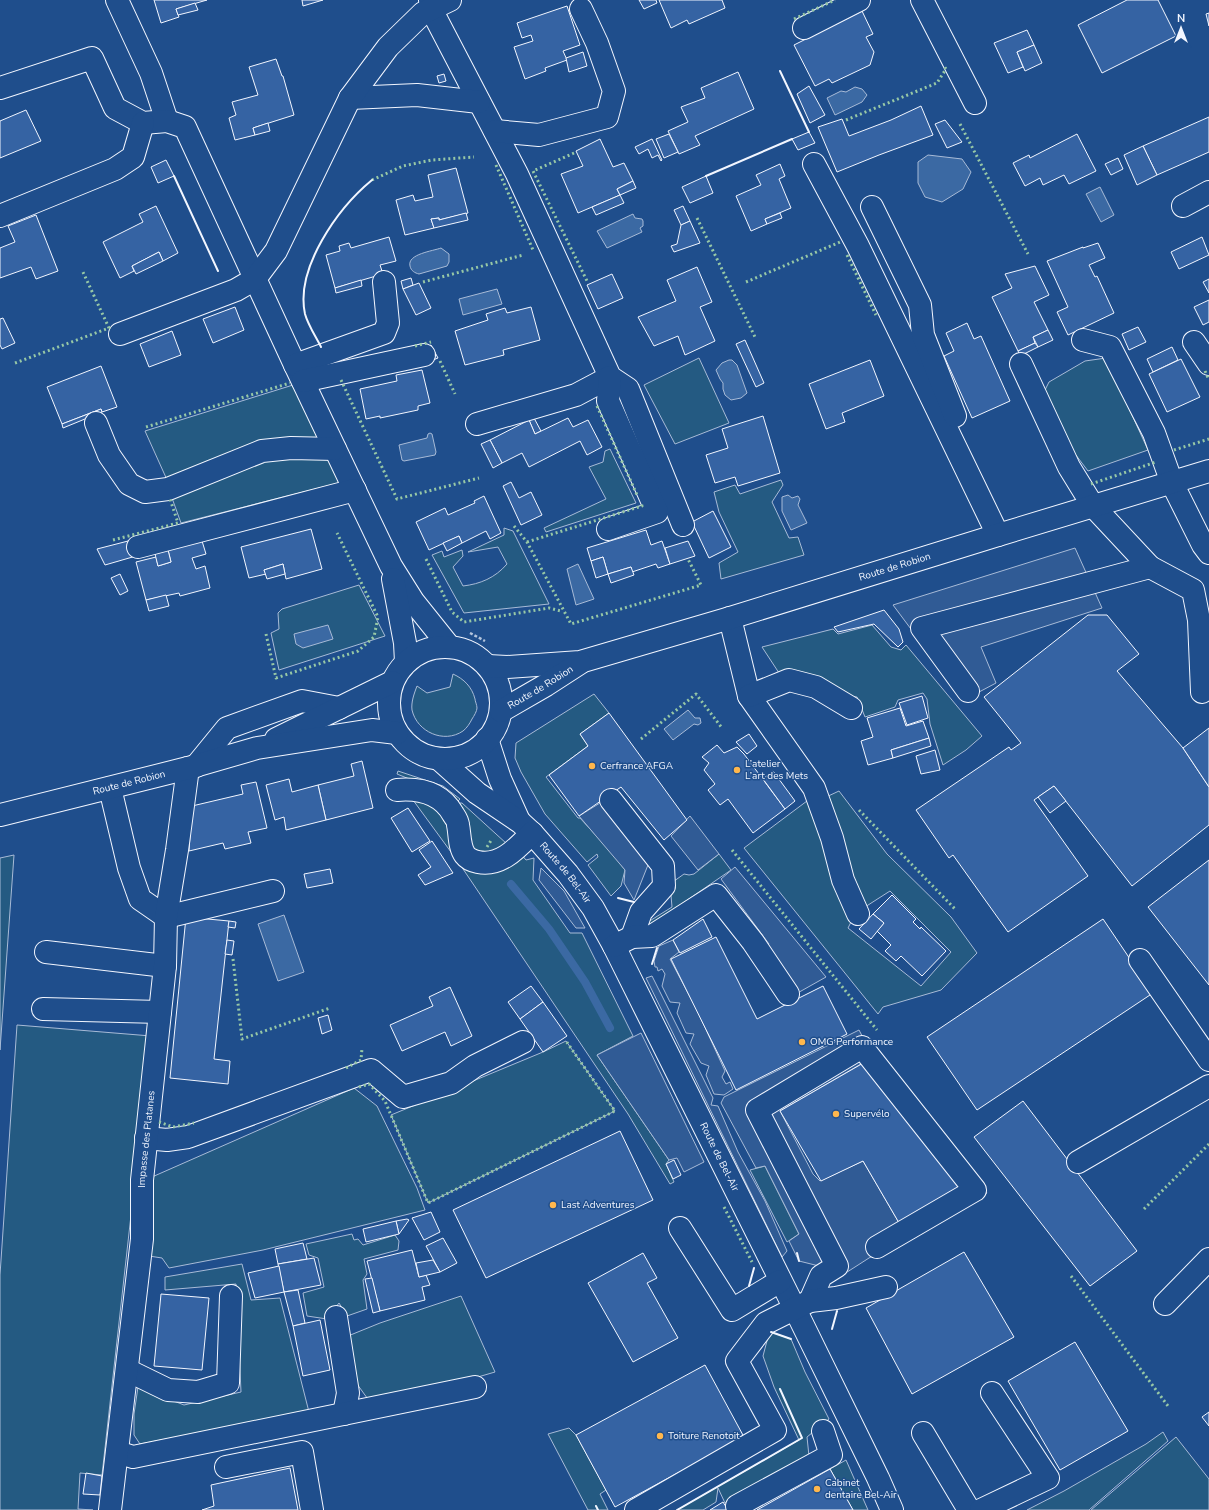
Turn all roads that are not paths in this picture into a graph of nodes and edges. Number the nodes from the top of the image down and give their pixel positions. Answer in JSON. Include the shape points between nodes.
{"nodes":[{"id":1,"x":117,"y":0,"type":"edge"},
{"id":2,"x":450,"y":0,"type":"edge"},
{"id":3,"x":859,"y":0,"type":"edge"},
{"id":4,"x":922,"y":0,"type":"edge"},
{"id":5,"x":430,"y":5,"type":"edge"},
{"id":6,"x":581,"y":9,"type":"dead end"},
{"id":7,"x":804,"y":28,"type":"dead end"},
{"id":8,"x":0,"y":88,"type":"edge"},
{"id":9,"x":350,"y":98,"type":"junction"},
{"id":10,"x":479,"y":102,"type":"junction"},
{"id":11,"x":975,"y":103,"type":"dead end"},
{"id":12,"x":167,"y":121,"type":"junction"},
{"id":13,"x":143,"y":123,"type":"junction"},
{"id":14,"x":494,"y":131,"type":"junction"},
{"id":15,"x":814,"y":164,"type":"dead end"},
{"id":16,"x":1209,"y":192,"type":"edge"},
{"id":17,"x":872,"y":206,"type":"dead end"},
{"id":18,"x":1183,"y":206,"type":"dead end"},
{"id":19,"x":0,"y":216,"type":"edge"},
{"id":20,"x":255,"y":279,"type":"junction"},
{"id":21,"x":384,"y":282,"type":"dead end"},
{"id":22,"x":120,"y":334,"type":"dead end"},
{"id":23,"x":1082,"y":340,"type":"dead end"},
{"id":24,"x":1194,"y":342,"type":"dead end"},
{"id":25,"x":424,"y":355,"type":"dead end"},
{"id":26,"x":1021,"y":364,"type":"dead end"},
{"id":27,"x":1209,"y":364,"type":"edge"},
{"id":28,"x":299,"y":373,"type":"junction"},
{"id":29,"x":610,"y":377,"type":"junction"},
{"id":30,"x":96,"y":423,"type":"dead end"},
{"id":31,"x":476,"y":424,"type":"dead end"},
{"id":32,"x":335,"y":449,"type":"junction"},
{"id":33,"x":1209,"y":472,"type":"edge"},
{"id":34,"x":1172,"y":482,"type":"junction"},
{"id":35,"x":355,"y":490,"type":"junction"},
{"id":36,"x":1094,"y":506,"type":"junction"},
{"id":37,"x":683,"y":525,"type":"dead end"},
{"id":38,"x":608,"y":529,"type":"dead end"},
{"id":39,"x":1005,"y":532,"type":"junction"},
{"id":40,"x":138,"y":547,"type":"dead end"},
{"id":41,"x":1209,"y":553,"type":"edge"},
{"id":42,"x":391,"y":566,"type":"junction"},
{"id":43,"x":1150,"y":567,"type":"junction"},
{"id":44,"x":730,"y":618,"type":"junction"},
{"id":45,"x":448,"y":646,"type":"junction"},
{"id":46,"x":406,"y":662,"type":"junction"},
{"id":47,"x":580,"y":662,"type":"junction"},
{"id":48,"x":488,"y":666,"type":"junction"},
{"id":49,"x":392,"y":682,"type":"junction"},
{"id":50,"x":968,"y":691,"type":"dead end"},
{"id":51,"x":1202,"y":692,"type":"dead end"},
{"id":52,"x":749,"y":696,"type":"junction"},
{"id":53,"x":340,"y":708,"type":"junction"},
{"id":54,"x":851,"y":708,"type":"dead end"},
{"id":55,"x":501,"y":711,"type":"junction"},
{"id":56,"x":397,"y":733,"type":"junction"},
{"id":57,"x":488,"y":739,"type":"junction"},
{"id":58,"x":256,"y":748,"type":"junction"},
{"id":59,"x":439,"y":759,"type":"junction"},
{"id":60,"x":192,"y":767,"type":"junction"},
{"id":61,"x":110,"y":788,"type":"junction"},
{"id":62,"x":397,"y":790,"type":"dead end"},
{"id":63,"x":611,"y":800,"type":"dead end"},
{"id":64,"x":1,"y":812,"type":"edge"},
{"id":65,"x":526,"y":827,"type":"junction"},
{"id":66,"x":273,"y":891,"type":"dead end"},
{"id":67,"x":858,"y":914,"type":"dead end"},
{"id":68,"x":166,"y":917,"type":"junction"},
{"id":69,"x":623,"y":942,"type":"junction"},
{"id":70,"x":46,"y":952,"type":"dead end"},
{"id":71,"x":1140,"y":960,"type":"dead end"},
{"id":72,"x":165,"y":966,"type":"junction"},
{"id":73,"x":788,"y":994,"type":"dead end"},
{"id":74,"x":43,"y":1009,"type":"dead end"},
{"id":75,"x":160,"y":1012,"type":"junction"},
{"id":76,"x":524,"y":1042,"type":"dead end"},
{"id":77,"x":1209,"y":1060,"type":"edge"},
{"id":78,"x":1209,"y":1086,"type":"edge"},
{"id":79,"x":146,"y":1138,"type":"junction"},
{"id":80,"x":1078,"y":1162,"type":"dead end"},
{"id":81,"x":680,"y":1228,"type":"dead end"},
{"id":82,"x":877,"y":1247,"type":"dead end"},
{"id":83,"x":1209,"y":1259,"type":"edge"},
{"id":84,"x":780,"y":1281,"type":"junction"},
{"id":85,"x":886,"y":1287,"type":"dead end"},
{"id":86,"x":231,"y":1296,"type":"dead end"},
{"id":87,"x":1165,"y":1304,"type":"dead end"},
{"id":88,"x":802,"y":1305,"type":"junction"},
{"id":89,"x":336,"y":1317,"type":"dead end"},
{"id":90,"x":127,"y":1370,"type":"junction"},
{"id":91,"x":475,"y":1387,"type":"dead end"},
{"id":92,"x":992,"y":1393,"type":"dead end"},
{"id":93,"x":344,"y":1414,"type":"junction"},
{"id":94,"x":823,"y":1431,"type":"dead end"},
{"id":95,"x":923,"y":1433,"type":"dead end"},
{"id":96,"x":117,"y":1452,"type":"junction"},
{"id":97,"x":226,"y":1467,"type":"dead end"},
{"id":98,"x":110,"y":1510,"type":"edge"},
{"id":99,"x":312,"y":1510,"type":"edge"},
{"id":100,"x":636,"y":1510,"type":"edge"},
{"id":101,"x":740,"y":1510,"type":"edge"},
{"id":102,"x":892,"y":1510,"type":"edge"},
{"id":103,"x":969,"y":1510,"type":"edge"},
{"id":104,"x":981,"y":1510,"type":"edge"}],
"edges":[{"from":1,"to":12,"type":"street","via":[[151,73]]},
{"from":2,"to":5,"type":"street"},
{"from":3,"to":7,"type":"street"},
{"from":4,"to":11,"type":"street"},
{"from":5,"to":9,"type":"street","via":[[388,46]]},
{"from":5,"to":10,"type":"street"},
{"from":6,"to":14,"type":"street","via":[[598,43],[614,90],[607,117],[539,135]]},
{"from":8,"to":13,"type":"street","via":[[92,58],[115,108]]},
{"from":9,"to":10,"type":"street","via":[[417,95]]},
{"from":9,"to":20,"type":"street","via":[[276,251]]},
{"from":10,"to":14,"type":"street"},
{"from":12,"to":13,"type":"street"},
{"from":12,"to":20,"type":"street","via":[[185,127]]},
{"from":13,"to":19,"type":"street","via":[[133,157],[115,169]]},
{"from":14,"to":29,"type":"street","via":[[517,174]]},
{"from":15,"to":39,"type":"street"},
{"from":16,"to":18,"type":"street"},
{"from":17,"to":39,"type":"street","via":[[920,305],[923,335]]},
{"from":20,"to":22,"type":"street","via":[[236,290]]},
{"from":20,"to":28,"type":"street"},
{"from":21,"to":28,"type":"street","via":[[388,323],[384,333]]},
{"from":23,"to":34,"type":"street","via":[[1110,346],[1154,433]]},
{"from":24,"to":27,"type":"street"},
{"from":25,"to":28,"type":"street"},
{"from":26,"to":36,"type":"street","via":[[1069,467]]},
{"from":28,"to":32,"type":"street"},
{"from":29,"to":31,"type":"street","via":[[576,395]]},
{"from":29,"to":37,"type":"street","via":[[628,389]]},
{"from":29,"to":38,"type":"street","via":[[608,401],[657,512]]},
{"from":30,"to":32,"type":"street","via":[[108,454],[129,484],[145,492],[168,489],[262,450]]},
{"from":32,"to":35,"type":"street"},
{"from":33,"to":34,"type":"street","name":"Route de Robion"},
{"from":34,"to":36,"type":"street","name":"Route de Robion"},
{"from":34,"to":41,"type":"street"},
{"from":35,"to":40,"type":"street"},
{"from":35,"to":42,"type":"street"},
{"from":36,"to":39,"type":"street","name":"Route de Robion"},
{"from":36,"to":43,"type":"street"},
{"from":39,"to":44,"type":"street","name":"Route de Robion"},
{"from":42,"to":45,"type":"street","via":[[413,601]]},
{"from":42,"to":46,"type":"street","via":[[405,642]]},
{"from":43,"to":50,"type":"street","via":[[922,628]]},
{"from":43,"to":51,"type":"street","via":[[1192,590],[1199,620]]},
{"from":44,"to":47,"type":"street","name":"Route de Robion"},
{"from":44,"to":52,"type":"street"},
{"from":45,"to":46,"type":"street","via":[[433,647],[418,653]]},
{"from":45,"to":48,"type":"street","via":[[463,649],[477,656]]},
{"from":46,"to":49,"type":"street"},
{"from":47,"to":48,"type":"street","name":"Route de Robion"},
{"from":47,"to":55,"type":"street","name":"Route de Robion"},
{"from":48,"to":55,"type":"street","via":[[501,695]]},
{"from":49,"to":53,"type":"street","name":"Route de Robion"},
{"from":49,"to":56,"type":"street","via":[[388,699],[389,711]]},
{"from":52,"to":54,"type":"street","via":[[788,680],[816,687]]},
{"from":52,"to":67,"type":"street","via":[[814,788],[832,838],[843,880]]},
{"from":53,"to":58,"type":"street","name":"Route de Robion"},
{"from":53,"to":60,"type":"street","via":[[302,701],[227,728]]},
{"from":55,"to":57,"type":"street"},
{"from":56,"to":58,"type":"street","name":"Route de Robion","via":[[372,730]]},
{"from":56,"to":59,"type":"street","via":[[415,750]]},
{"from":57,"to":59,"type":"street","via":[[474,751],[457,758]]},
{"from":57,"to":65,"type":"street","name":"Route de Bel-Air","via":[[500,779]]},
{"from":58,"to":60,"type":"street","name":"Route de Robion"},
{"from":59,"to":65,"type":"street","name":"Route de Bel-Air","via":[[477,793]]},
{"from":60,"to":61,"type":"street","name":"Route de Robion"},
{"from":60,"to":68,"type":"street","name":"Impasse des Platanes"},
{"from":61,"to":64,"type":"street","name":"Route de Robion"},
{"from":61,"to":68,"type":"street","via":[[129,868],[140,899]]},
{"from":62,"to":65,"type":"street","via":[[412,789],[436,795],[448,805],[458,822],[460,841],[465,854],[473,861],[494,862],[510,854]]},
{"from":63,"to":69,"type":"street","via":[[663,866],[664,886],[641,912]]},
{"from":65,"to":69,"type":"street","name":"Route de Bel-Air"},
{"from":66,"to":68,"type":"street"},
{"from":68,"to":72,"type":"street","name":"Impasse des Platanes"},
{"from":69,"to":73,"type":"street","via":[[652,936],[716,895],[754,942]]},
{"from":69,"to":84,"type":"street","name":"Route de Bel-Air"},
{"from":70,"to":72,"type":"street"},
{"from":71,"to":77,"type":"street"},
{"from":72,"to":75,"type":"street","name":"Impasse des Platanes"},
{"from":74,"to":75,"type":"street"},
{"from":75,"to":79,"type":"street","name":"Impasse des Platanes"},
{"from":76,"to":79,"type":"street","via":[[475,1066],[451,1083],[403,1097],[371,1070],[188,1137],[167,1140]]},
{"from":78,"to":80,"type":"street"},
{"from":79,"to":90,"type":"street","name":"Impasse des Platanes","via":[[142,1180],[142,1239]]},
{"from":81,"to":84,"type":"street","via":[[732,1310]]},
{"from":82,"to":88,"type":"street","via":[[975,1190],[862,1047],[757,1110],[837,1266],[821,1276]]},
{"from":83,"to":87,"type":"street"},
{"from":84,"to":88,"type":"street","name":"Route de Bel-Air"},
{"from":85,"to":88,"type":"street"},
{"from":86,"to":90,"type":"street","via":[[228,1383],[198,1392],[168,1390]]},
{"from":88,"to":100,"type":"street","via":[[766,1323],[737,1361],[775,1430]]},
{"from":88,"to":102,"type":"street","name":"Route de Bel-Air"},
{"from":89,"to":93,"type":"street","via":[[348,1393]]},
{"from":90,"to":96,"type":"street","name":"Impasse des Platanes"},
{"from":91,"to":93,"type":"street"},
{"from":92,"to":104,"type":"street","via":[[1048,1478]]},
{"from":93,"to":96,"type":"street","via":[[133,1457]]},
{"from":94,"to":101,"type":"street","via":[[831,1455],[737,1506]]},
{"from":95,"to":103,"type":"street"},
{"from":96,"to":98,"type":"street","name":"Impasse des Platanes"},
{"from":97,"to":99,"type":"street","via":[[302,1452]]}]}
